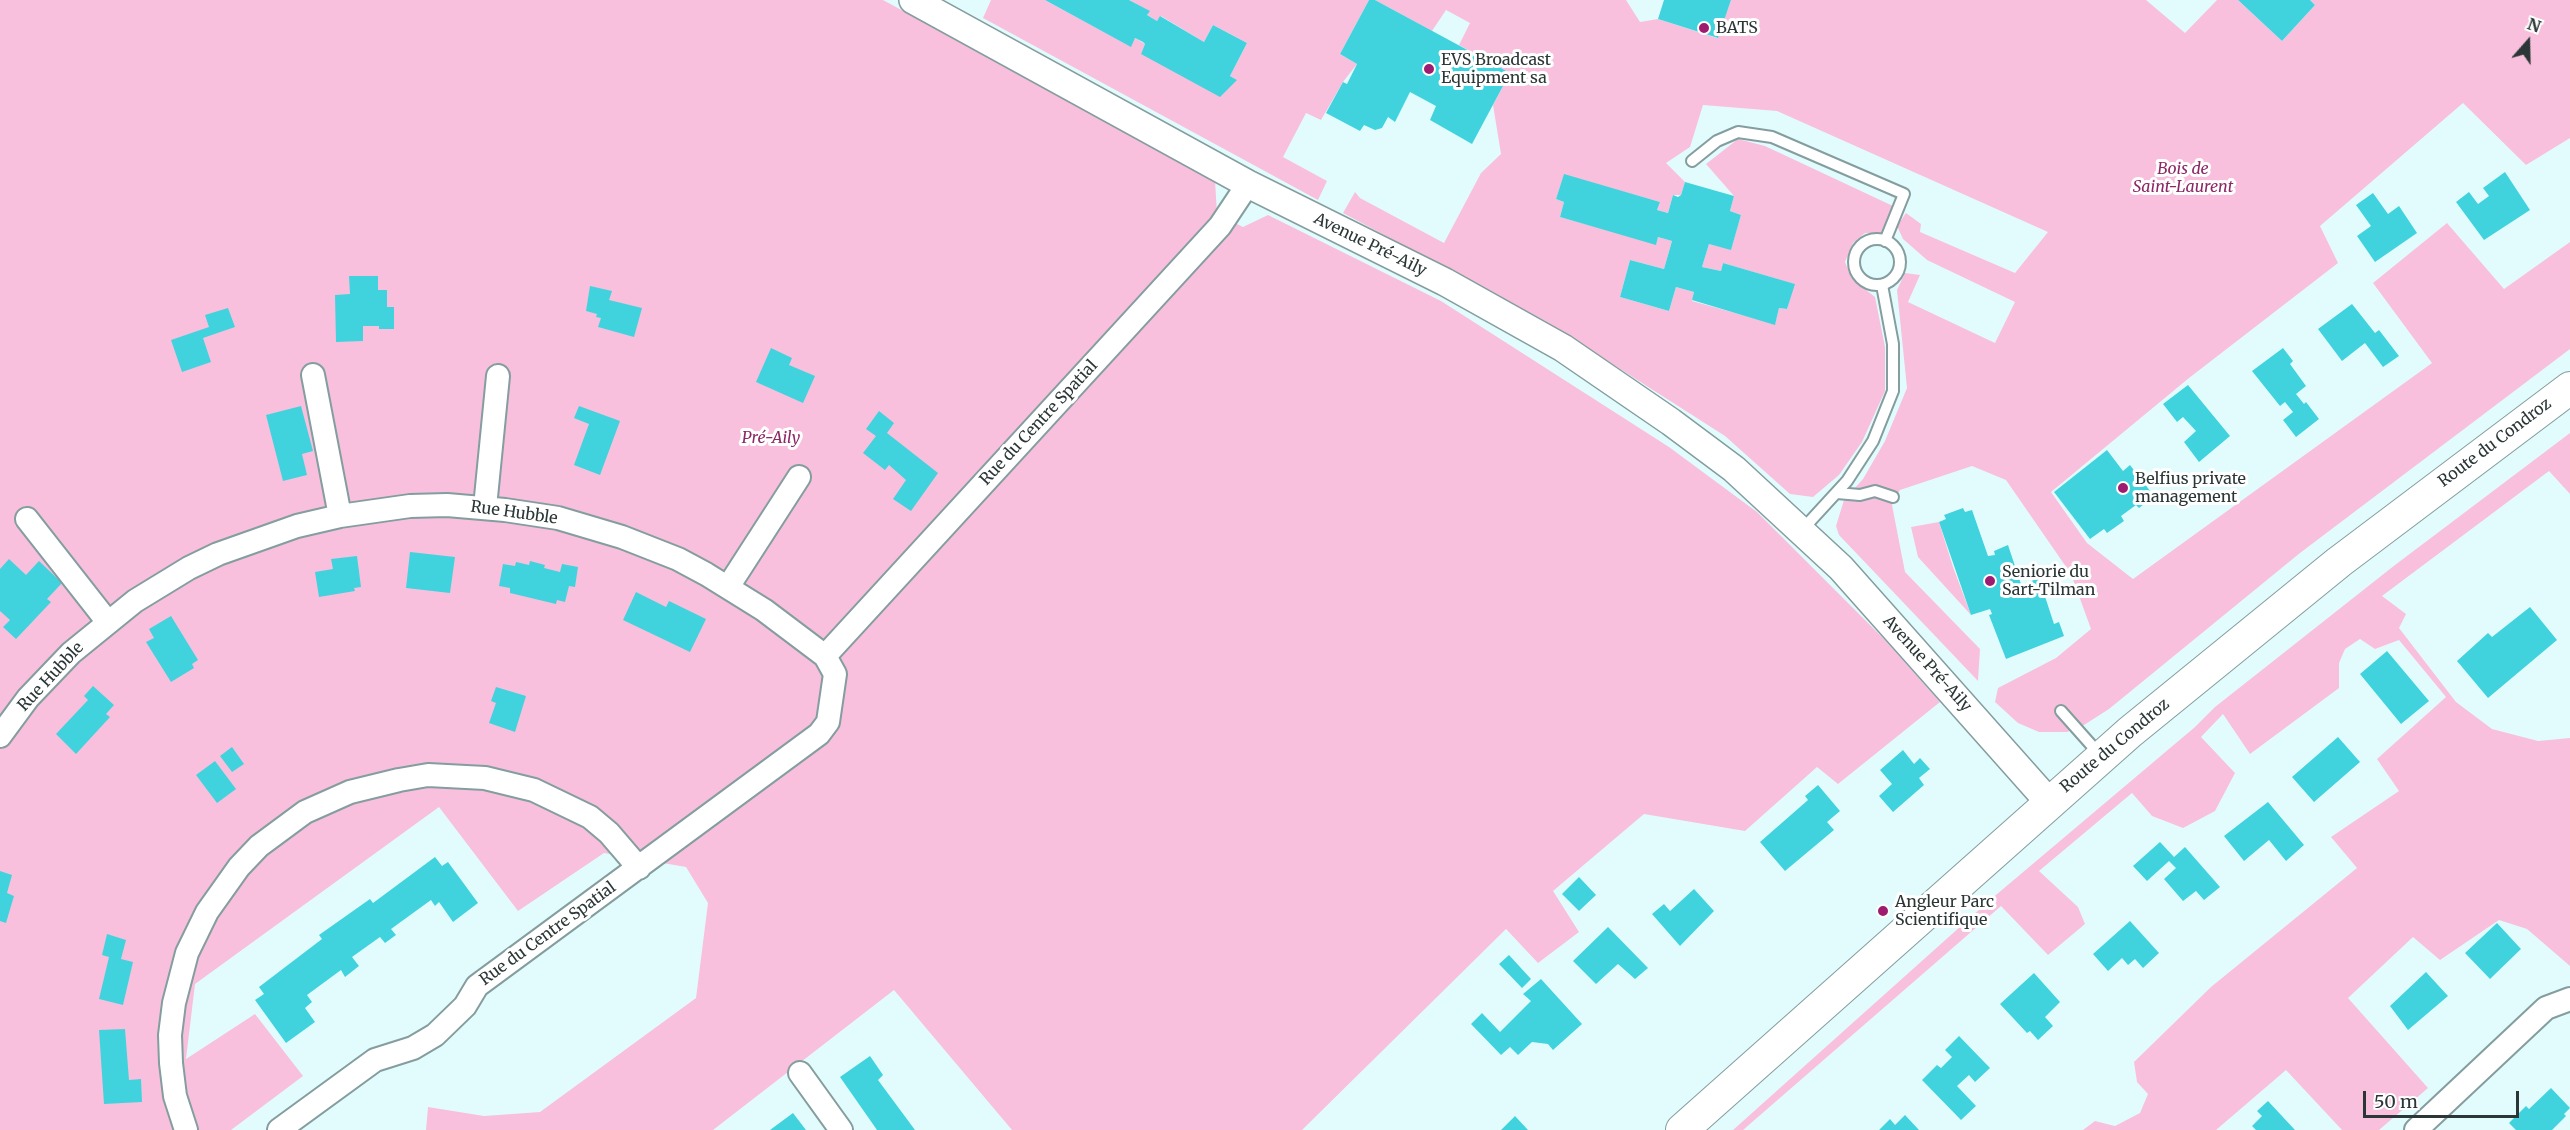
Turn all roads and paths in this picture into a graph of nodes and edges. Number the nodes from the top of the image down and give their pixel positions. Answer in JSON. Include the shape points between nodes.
{"nodes":[{"id":1,"x":913,"y":0,"type":"edge"},
{"id":2,"x":1692,"y":161,"type":"dead end"},
{"id":3,"x":1248,"y":184,"type":"junction"},
{"id":4,"x":1886,"y":241,"type":"junction"},
{"id":5,"x":1882,"y":285,"type":"junction"},
{"id":6,"x":313,"y":375,"type":"dead end"},
{"id":7,"x":498,"y":376,"type":"dead end"},
{"id":8,"x":2570,"y":388,"type":"edge"},
{"id":9,"x":799,"y":477,"type":"dead end"},
{"id":10,"x":1837,"y":493,"type":"junction"},
{"id":11,"x":1893,"y":497,"type":"dead end"},
{"id":12,"x":485,"y":507,"type":"junction"},
{"id":13,"x":340,"y":516,"type":"junction"},
{"id":14,"x":27,"y":519,"type":"dead end"},
{"id":15,"x":1802,"y":530,"type":"junction"},
{"id":16,"x":728,"y":587,"type":"junction"},
{"id":17,"x":107,"y":621,"type":"junction"},
{"id":18,"x":825,"y":657,"type":"junction"},
{"id":19,"x":2061,"y":711,"type":"dead end"},
{"id":20,"x":2,"y":728,"type":"edge"},
{"id":21,"x":2101,"y":756,"type":"junction"},
{"id":22,"x":2049,"y":802,"type":"junction"},
{"id":23,"x":639,"y":868,"type":"junction"},
{"id":24,"x":2570,"y":999,"type":"edge"},
{"id":25,"x":800,"y":1072,"type":"dead end"},
{"id":26,"x":186,"y":1130,"type":"edge"},
{"id":27,"x":279,"y":1130,"type":"edge"},
{"id":28,"x":841,"y":1130,"type":"edge"},
{"id":29,"x":1682,"y":1130,"type":"edge"},
{"id":30,"x":2416,"y":1130,"type":"edge"}],
"edges":[{"from":1,"to":3,"type":"street","name":"Avenue Pré-Aily"},
{"from":2,"to":4,"type":"lane","via":[[1717,141],[1738,132],[1772,137],[1904,194]]},
{"from":3,"to":15,"type":"street","name":"Avenue Pré-Aily","via":[[1445,282],[1563,348],[1734,469]]},
{"from":3,"to":18,"type":"street","name":"Rue du Centre Spatial","via":[[1220,226]]},
{"from":4,"to":5,"type":"lane","via":[[1898,252],[1900,268]]},
{"from":4,"to":5,"type":"lane","via":[[1865,243],[1854,262],[1859,277]]},
{"from":5,"to":10,"type":"lane","via":[[1893,344],[1893,391],[1873,441]]},
{"from":6,"to":13,"type":"street"},
{"from":7,"to":12,"type":"street"},
{"from":8,"to":21,"type":"main road","name":"Route du Condroz","via":[[2339,562]]},
{"from":9,"to":16,"type":"street"},
{"from":10,"to":11,"type":"lane","via":[[1860,495],[1875,491]]},
{"from":10,"to":15,"type":"lane"},
{"from":12,"to":13,"type":"street","name":"Rue Hubble","via":[[410,506]]},
{"from":12,"to":16,"type":"street","name":"Rue Hubble","via":[[587,525],[678,559]]},
{"from":13,"to":17,"type":"street","name":"Rue Hubble","via":[[297,526],[218,554],[162,584]]},
{"from":14,"to":17,"type":"street"},
{"from":15,"to":22,"type":"street","name":"Avenue Pré-Aily","via":[[1841,568]]},
{"from":16,"to":18,"type":"street","name":"Rue Hubble"},
{"from":17,"to":20,"type":"street","name":"Rue Hubble","via":[[45,679]]},
{"from":18,"to":23,"type":"street","name":"Rue du Centre Spatial","via":[[836,674],[828,722],[819,734]]},
{"from":19,"to":21,"type":"lane"},
{"from":21,"to":22,"type":"main road","name":"Route du Condroz"},
{"from":22,"to":29,"type":"main road","name":"Route du Condroz"},
{"from":23,"to":26,"type":"street","via":[[590,817],[534,790],[485,778],[428,775],[399,780],[350,792],[305,812],[259,846],[239,867],[207,912],[187,953],[170,1035],[176,1096]]},
{"from":23,"to":27,"type":"street","name":"Rue du Centre Spatial","via":[[477,986],[465,1006],[435,1035],[413,1048],[375,1060]]},
{"from":24,"to":30,"type":"street","via":[[2546,1008]]},
{"from":25,"to":28,"type":"street"}]}
